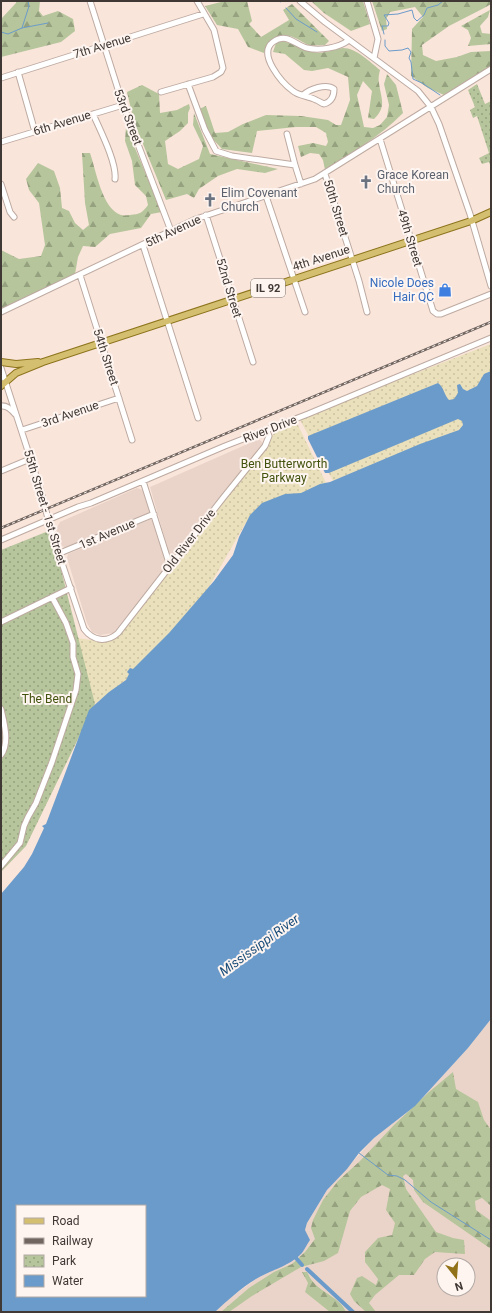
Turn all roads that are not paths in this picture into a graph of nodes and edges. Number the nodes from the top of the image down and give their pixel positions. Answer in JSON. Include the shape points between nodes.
{"nodes":[{"id":1,"x":90,"y":1,"type":"edge"},
{"id":2,"x":197,"y":1,"type":"edge"},
{"id":3,"x":300,"y":1,"type":"edge"},
{"id":4,"x":367,"y":1,"type":"edge"},
{"id":5,"x":203,"y":14,"type":"junction"},
{"id":6,"x":349,"y":40,"type":"junction"},
{"id":7,"x":104,"y":46,"type":"junction"},
{"id":8,"x":374,"y":58,"type":"junction"},
{"id":9,"x":491,"y":69,"type":"edge"},
{"id":10,"x":18,"y":72,"type":"junction"},
{"id":11,"x":1,"y":78,"type":"edge"},
{"id":12,"x":188,"y":84,"type":"junction"},
{"id":13,"x":161,"y":92,"type":"dead end"},
{"id":14,"x":303,"y":95,"type":"junction"},
{"id":15,"x":123,"y":105,"type":"junction"},
{"id":16,"x":431,"y":107,"type":"junction"},
{"id":17,"x":93,"y":114,"type":"junction"},
{"id":18,"x":35,"y":132,"type":"junction"},
{"id":19,"x":287,"y":134,"type":"dead end"},
{"id":20,"x":380,"y":139,"type":"junction"},
{"id":21,"x":1,"y":142,"type":"edge"},
{"id":22,"x":295,"y":165,"type":"junction"},
{"id":23,"x":325,"y":174,"type":"junction"},
{"id":24,"x":115,"y":180,"type":"dead end"},
{"id":25,"x":1,"y":184,"type":"edge"},
{"id":26,"x":301,"y":184,"type":"junction"},
{"id":27,"x":266,"y":196,"type":"junction"},
{"id":28,"x":491,"y":212,"type":"edge"},
{"id":29,"x":206,"y":215,"type":"junction"},
{"id":30,"x":14,"y":216,"type":"dead end"},
{"id":31,"x":471,"y":222,"type":"junction"},
{"id":32,"x":171,"y":231,"type":"junction"},
{"id":33,"x":411,"y":241,"type":"junction"},
{"id":34,"x":143,"y":245,"type":"junction"},
{"id":35,"x":352,"y":260,"type":"junction"},
{"id":36,"x":80,"y":275,"type":"junction"},
{"id":37,"x":294,"y":279,"type":"junction"},
{"id":38,"x":491,"y":286,"type":"edge"},
{"id":39,"x":491,"y":294,"type":"edge"},
{"id":40,"x":233,"y":299,"type":"junction"},
{"id":41,"x":1,"y":312,"type":"edge"},
{"id":42,"x":305,"y":312,"type":"dead end"},
{"id":43,"x":367,"y":312,"type":"dead end"},
{"id":44,"x":167,"y":321,"type":"junction"},
{"id":45,"x":491,"y":338,"type":"edge"},
{"id":46,"x":101,"y":342,"type":"junction"},
{"id":47,"x":1,"y":362,"type":"edge"},
{"id":48,"x":43,"y":362,"type":"junction"},
{"id":49,"x":253,"y":362,"type":"dead end"},
{"id":50,"x":1,"y":368,"type":"edge"},
{"id":51,"x":3,"y":384,"type":"edge"},
{"id":52,"x":119,"y":398,"type":"junction"},
{"id":53,"x":1,"y":406,"type":"edge"},
{"id":54,"x":18,"y":418,"type":"junction"},
{"id":55,"x":198,"y":418,"type":"dead end"},
{"id":56,"x":22,"y":430,"type":"junction"},
{"id":57,"x":267,"y":431,"type":"junction"},
{"id":58,"x":132,"y":440,"type":"dead end"},
{"id":59,"x":30,"y":459,"type":"junction"},
{"id":60,"x":1,"y":471,"type":"edge"},
{"id":61,"x":143,"y":481,"type":"junction"},
{"id":62,"x":154,"y":514,"type":"junction"},
{"id":63,"x":49,"y":520,"type":"junction"},
{"id":64,"x":1,"y":540,"type":"edge"},
{"id":65,"x":60,"y":553,"type":"junction"},
{"id":66,"x":170,"y":566,"type":"junction"},
{"id":67,"x":71,"y":588,"type":"junction"},
{"id":68,"x":52,"y":597,"type":"junction"},
{"id":69,"x":1,"y":622,"type":"edge"},
{"id":70,"x":98,"y":639,"type":"joint"},
{"id":71,"x":1,"y":709,"type":"edge"},
{"id":72,"x":1,"y":755,"type":"edge"},
{"id":73,"x":1,"y":866,"type":"edge"}],
"edges":[{"from":1,"to":7,"type":"street","name":"53rd Street"},
{"from":2,"to":5,"type":"street"},
{"from":3,"to":6,"type":"street"},
{"from":4,"to":8,"type":"street","via":[[378,39]]},
{"from":5,"to":7,"type":"street","name":"7th Avenue"},
{"from":5,"to":12,"type":"street","via":[[214,30],[222,71],[213,77]]},
{"from":6,"to":8,"type":"street"},
{"from":6,"to":14,"type":"street","via":[[320,49],[307,48],[284,38],[270,46],[270,63],[292,91]]},
{"from":7,"to":10,"type":"street","name":"7th Avenue"},
{"from":7,"to":15,"type":"street","name":"53rd Street"},
{"from":8,"to":16,"type":"street","via":[[418,91]]},
{"from":9,"to":16,"type":"street","name":"5th Avenue"},
{"from":10,"to":11,"type":"street","name":"7th Avenue"},
{"from":10,"to":18,"type":"street"},
{"from":12,"to":13,"type":"street"},
{"from":12,"to":22,"type":"street","via":[[205,130],[216,151],[232,156]]},
{"from":14,"to":14,"type":"street","via":[[324,104],[332,100],[334,89],[325,86]]},
{"from":15,"to":17,"type":"street","name":"6th Avenue"},
{"from":15,"to":32,"type":"street","name":"53rd Street"},
{"from":16,"to":20,"type":"street","name":"5th Avenue"},
{"from":16,"to":31,"type":"street"},
{"from":17,"to":18,"type":"street","name":"6th Avenue"},
{"from":17,"to":24,"type":"street","via":[[116,175]]},
{"from":18,"to":21,"type":"street","name":"6th Avenue"},
{"from":19,"to":22,"type":"street"},
{"from":20,"to":23,"type":"street","name":"5th Avenue"},
{"from":20,"to":33,"type":"street","name":"49th Street"},
{"from":22,"to":26,"type":"street"},
{"from":23,"to":26,"type":"street","name":"5th Avenue"},
{"from":23,"to":35,"type":"street","name":"50th Street"},
{"from":25,"to":30,"type":"street","via":[[10,212]]},
{"from":26,"to":27,"type":"street","name":"5th Avenue"},
{"from":27,"to":29,"type":"street","name":"5th Avenue"},
{"from":27,"to":37,"type":"street"},
{"from":28,"to":31,"type":"main road","name":"4th Avenue","number":"IL 92"},
{"from":29,"to":32,"type":"street","name":"5th Avenue"},
{"from":29,"to":40,"type":"street","name":"52nd Street"},
{"from":31,"to":33,"type":"main road","name":"4th Avenue","number":"IL 92"},
{"from":31,"to":38,"type":"street"},
{"from":32,"to":34,"type":"street","name":"5th Avenue"},
{"from":33,"to":35,"type":"main road","name":"4th Avenue","number":"IL 92"},
{"from":33,"to":39,"type":"street","name":"49th Street","via":[[435,313],[441,314]]},
{"from":34,"to":36,"type":"street","name":"5th Avenue"},
{"from":34,"to":44,"type":"street"},
{"from":35,"to":37,"type":"main road","name":"4th Avenue","number":"IL 92"},
{"from":35,"to":43,"type":"street","name":"50th Street"},
{"from":36,"to":41,"type":"street","name":"5th Avenue"},
{"from":36,"to":46,"type":"street","name":"54th Street"},
{"from":37,"to":40,"type":"main road","name":"4th Avenue","number":"IL 92"},
{"from":37,"to":42,"type":"street"},
{"from":40,"to":44,"type":"main road","name":"4th Avenue","number":"IL 92"},
{"from":40,"to":49,"type":"street","name":"52nd Street"},
{"from":44,"to":46,"type":"main road","name":"4th Avenue","number":"IL 92"},
{"from":44,"to":55,"type":"street"},
{"from":45,"to":57,"type":"street","name":"River Drive"},
{"from":46,"to":48,"type":"main road","name":"4th Avenue","number":"IL 92"},
{"from":46,"to":52,"type":"street","name":"54th Street"},
{"from":47,"to":48,"type":"main road","name":"4th Avenue","number":"IL 92"},
{"from":48,"to":51,"type":"main road","name":"4th Avenue","number":"IL 92","via":[[16,373]]},
{"from":50,"to":51,"type":"street","name":"55th Street - 1st Street"},
{"from":51,"to":54,"type":"street","name":"55th Street - 1st Street"},
{"from":52,"to":56,"type":"street","name":"3rd Avenue"},
{"from":52,"to":58,"type":"street","name":"54th Street"},
{"from":53,"to":54,"type":"street","via":[[11,409]]},
{"from":54,"to":56,"type":"street","name":"55th Street - 1st Street"},
{"from":56,"to":59,"type":"street","name":"55th Street - 1st Street"},
{"from":57,"to":61,"type":"street","name":"River Drive"},
{"from":57,"to":66,"type":"street","name":"Old River Drive","via":[[269,436],[265,446]]},
{"from":59,"to":60,"type":"street"},
{"from":59,"to":63,"type":"street","name":"55th Street - 1st Street"},
{"from":61,"to":62,"type":"street"},
{"from":61,"to":63,"type":"street","name":"River Drive"},
{"from":62,"to":65,"type":"street","name":"1st Avenue"},
{"from":62,"to":66,"type":"street"},
{"from":63,"to":64,"type":"street","name":"River Drive"},
{"from":63,"to":65,"type":"street","name":"55th Street - 1st Street"},
{"from":65,"to":67,"type":"street","name":"55th Street - 1st Street"},
{"from":66,"to":70,"type":"street","name":"Old River Drive","via":[[118,632],[108,639]]},
{"from":67,"to":68,"type":"street"},
{"from":67,"to":70,"type":"street","name":"55th Street - 1st Street","via":[[84,628],[92,637]]},
{"from":68,"to":69,"type":"street"},
{"from":68,"to":73,"type":"street","via":[[73,643],[73,657],[78,674],[76,690],[39,796],[24,826],[20,843]]},
{"from":71,"to":72,"type":"street","via":[[5,743]]}]}
